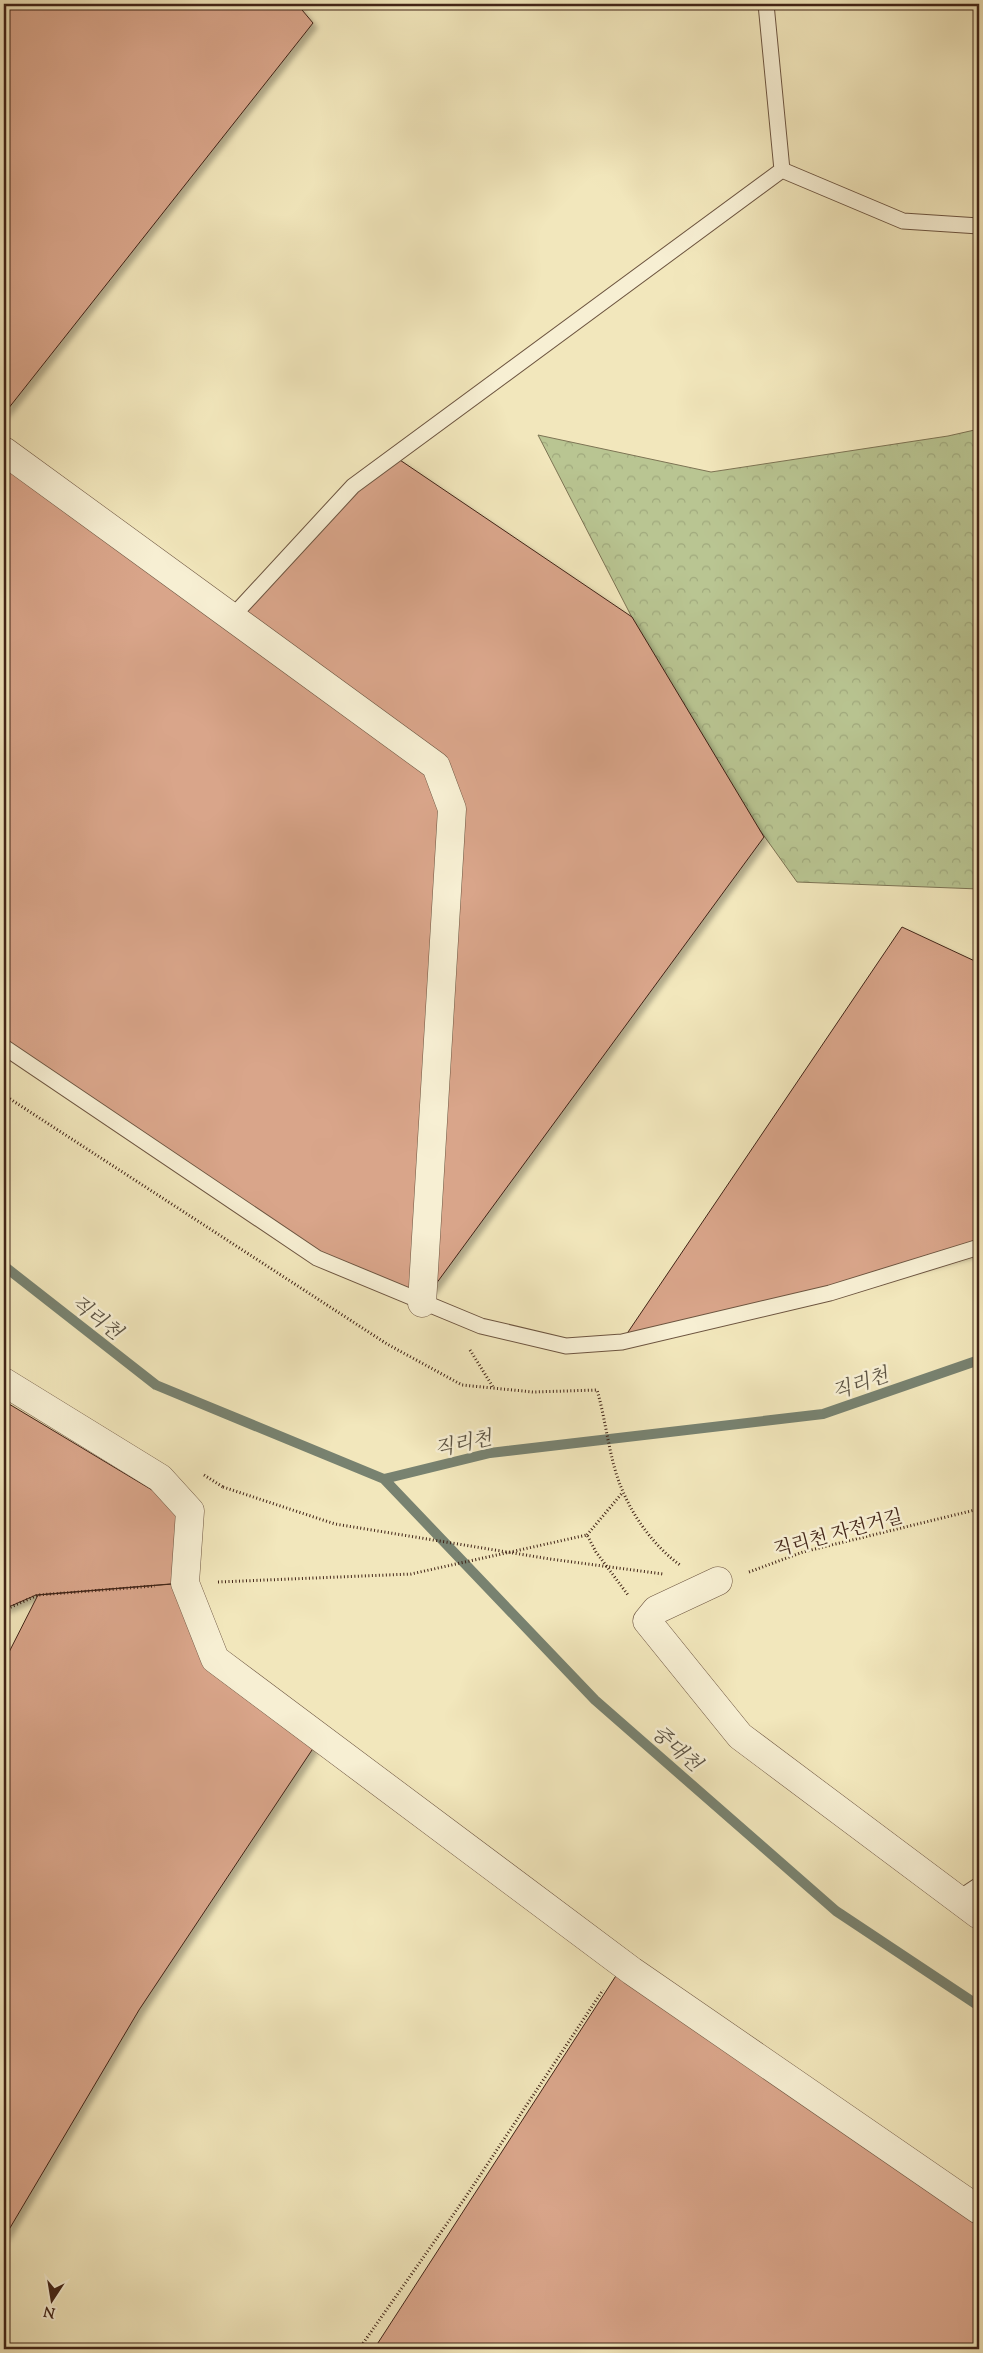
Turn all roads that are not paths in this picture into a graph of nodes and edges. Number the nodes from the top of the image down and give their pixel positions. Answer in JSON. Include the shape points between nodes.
{"nodes":[{"id":1,"x":766,"y":4,"type":"edge"},
{"id":2,"x":782,"y":170,"type":"junction"},
{"id":3,"x":979,"y":226,"type":"edge"},
{"id":4,"x":4,"y":451,"type":"edge"},
{"id":5,"x":232,"y":617,"type":"junction"},
{"id":6,"x":4,"y":1047,"type":"edge"},
{"id":7,"x":979,"y":1247,"type":"edge"},
{"id":8,"x":422,"y":1303,"type":"junction"},
{"id":9,"x":4,"y":1382,"type":"edge"},
{"id":10,"x":718,"y":1581,"type":"road end"},
{"id":11,"x":968,"y":1892,"type":"edge"},
{"id":12,"x":979,"y":1915,"type":"edge"},
{"id":13,"x":979,"y":2210,"type":"edge"}],
"edges":[{"from":1,"to":2,"type":"lane"},
{"from":2,"to":3,"type":"lane","via":[[903,221]]},
{"from":2,"to":5,"type":"lane","via":[[353,486]]},
{"from":4,"to":5,"type":"street"},
{"from":5,"to":8,"type":"street","via":[[436,766],[452,809]]},
{"from":6,"to":8,"type":"lane","via":[[317,1258]]},
{"from":7,"to":8,"type":"lane","via":[[830,1293],[622,1342],[566,1346],[481,1326]]},
{"from":9,"to":13,"type":"street","via":[[160,1478],[190,1511],[185,1583],[215,1659],[621,1962]]},
{"from":10,"to":11,"type":"street","via":[[656,1610],[647,1621],[740,1736]]},
{"from":11,"to":12,"type":"street"}]}
